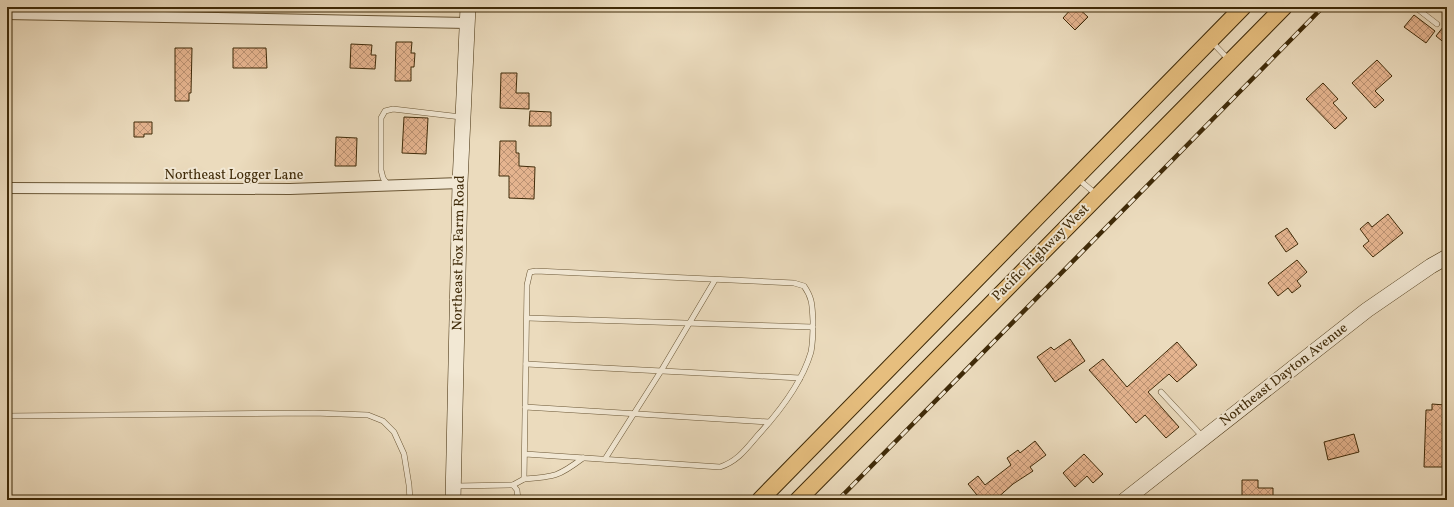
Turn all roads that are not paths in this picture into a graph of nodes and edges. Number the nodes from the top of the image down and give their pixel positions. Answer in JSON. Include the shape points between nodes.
{"nodes":[{"id":1,"x":468,"y":7,"type":"edge"},
{"id":2,"x":1243,"y":7,"type":"edge"},
{"id":3,"x":1284,"y":7,"type":"edge"},
{"id":4,"x":1415,"y":7,"type":"edge"},
{"id":5,"x":127,"y":12,"type":"edge"},
{"id":6,"x":7,"y":14,"type":"edge"},
{"id":7,"x":467,"y":23,"type":"junction"},
{"id":8,"x":1437,"y":24,"type":"dead end"},
{"id":9,"x":1210,"y":41,"type":"junction"},
{"id":10,"x":1230,"y":62,"type":"junction"},
{"id":11,"x":463,"y":117,"type":"junction"},
{"id":12,"x":1077,"y":177,"type":"junction"},
{"id":13,"x":460,"y":183,"type":"junction"},
{"id":14,"x":389,"y":186,"type":"junction"},
{"id":15,"x":7,"y":188,"type":"edge"},
{"id":16,"x":1097,"y":196,"type":"junction"},
{"id":17,"x":1447,"y":257,"type":"edge"},
{"id":18,"x":715,"y":280,"type":"junction"},
{"id":19,"x":526,"y":318,"type":"junction"},
{"id":20,"x":690,"y":323,"type":"junction"},
{"id":21,"x":813,"y":328,"type":"junction"},
{"id":22,"x":526,"y":364,"type":"junction"},
{"id":23,"x":661,"y":371,"type":"junction"},
{"id":24,"x":800,"y":378,"type":"junction"},
{"id":25,"x":1161,"y":392,"type":"dead end"},
{"id":26,"x":525,"y":407,"type":"junction"},
{"id":27,"x":633,"y":414,"type":"junction"},
{"id":28,"x":7,"y":416,"type":"edge"},
{"id":29,"x":770,"y":422,"type":"junction"},
{"id":30,"x":1204,"y":438,"type":"junction"},
{"id":31,"x":525,"y":454,"type":"junction"},
{"id":32,"x":583,"y":458,"type":"junction"},
{"id":33,"x":605,"y":459,"type":"junction"},
{"id":34,"x":524,"y":479,"type":"junction"},
{"id":35,"x":513,"y":484,"type":"junction"},
{"id":36,"x":453,"y":493,"type":"edge"},
{"id":37,"x":410,"y":500,"type":"edge"},
{"id":38,"x":518,"y":500,"type":"edge"},
{"id":39,"x":760,"y":500,"type":"edge"},
{"id":40,"x":798,"y":500,"type":"edge"},
{"id":41,"x":1125,"y":500,"type":"edge"}],
"edges":[{"from":1,"to":7,"type":"street","name":"Northeast Fox Farm Road"},
{"from":2,"to":9,"type":"main road","name":"Pacific Highway West"},
{"from":3,"to":10,"type":"main road","name":"Pacific Highway West"},
{"from":4,"to":8,"type":"lane"},
{"from":5,"to":6,"type":"street"},
{"from":5,"to":7,"type":"street"},
{"from":7,"to":11,"type":"street","name":"Northeast Fox Farm Road"},
{"from":9,"to":10,"type":"lane"},
{"from":9,"to":12,"type":"main road","name":"Pacific Highway West"},
{"from":10,"to":16,"type":"main road","name":"Pacific Highway West"},
{"from":11,"to":13,"type":"street","name":"Northeast Fox Farm Road"},
{"from":11,"to":14,"type":"lane","via":[[385,111],[381,118],[381,170]]},
{"from":12,"to":16,"type":"lane"},
{"from":12,"to":39,"type":"main road","name":"Pacific Highway West"},
{"from":13,"to":14,"type":"street","name":"Northeast Logger Lane"},
{"from":13,"to":36,"type":"street","name":"Northeast Fox Farm Road"},
{"from":14,"to":15,"type":"street","name":"Northeast Logger Lane","via":[[198,190]]},
{"from":16,"to":40,"type":"main road","name":"Pacific Highway West"},
{"from":17,"to":30,"type":"street","name":"Northeast Dayton Avenue","via":[[1367,310]]},
{"from":18,"to":19,"type":"lane","via":[[530,272]]},
{"from":18,"to":20,"type":"lane"},
{"from":18,"to":21,"type":"lane","via":[[794,283],[804,286],[810,295]]},
{"from":19,"to":20,"type":"lane"},
{"from":19,"to":22,"type":"lane"},
{"from":20,"to":21,"type":"lane"},
{"from":20,"to":23,"type":"lane"},
{"from":21,"to":24,"type":"lane","via":[[811,351]]},
{"from":22,"to":23,"type":"lane"},
{"from":22,"to":26,"type":"lane"},
{"from":23,"to":24,"type":"lane"},
{"from":23,"to":27,"type":"lane"},
{"from":24,"to":29,"type":"lane"},
{"from":25,"to":30,"type":"lane"},
{"from":26,"to":27,"type":"lane"},
{"from":26,"to":31,"type":"lane"},
{"from":27,"to":29,"type":"lane"},
{"from":27,"to":33,"type":"lane"},
{"from":28,"to":37,"type":"lane","via":[[314,413],[368,415],[383,421],[394,432],[404,454]]},
{"from":29,"to":33,"type":"lane","via":[[738,459],[720,467]]},
{"from":30,"to":41,"type":"street","name":"Northeast Dayton Avenue"},
{"from":31,"to":32,"type":"lane"},
{"from":31,"to":34,"type":"lane"},
{"from":32,"to":33,"type":"lane"},
{"from":32,"to":34,"type":"lane","via":[[549,478]]},
{"from":34,"to":35,"type":"lane"},
{"from":35,"to":36,"type":"lane"},
{"from":35,"to":38,"type":"lane","via":[[517,490]]}]}
